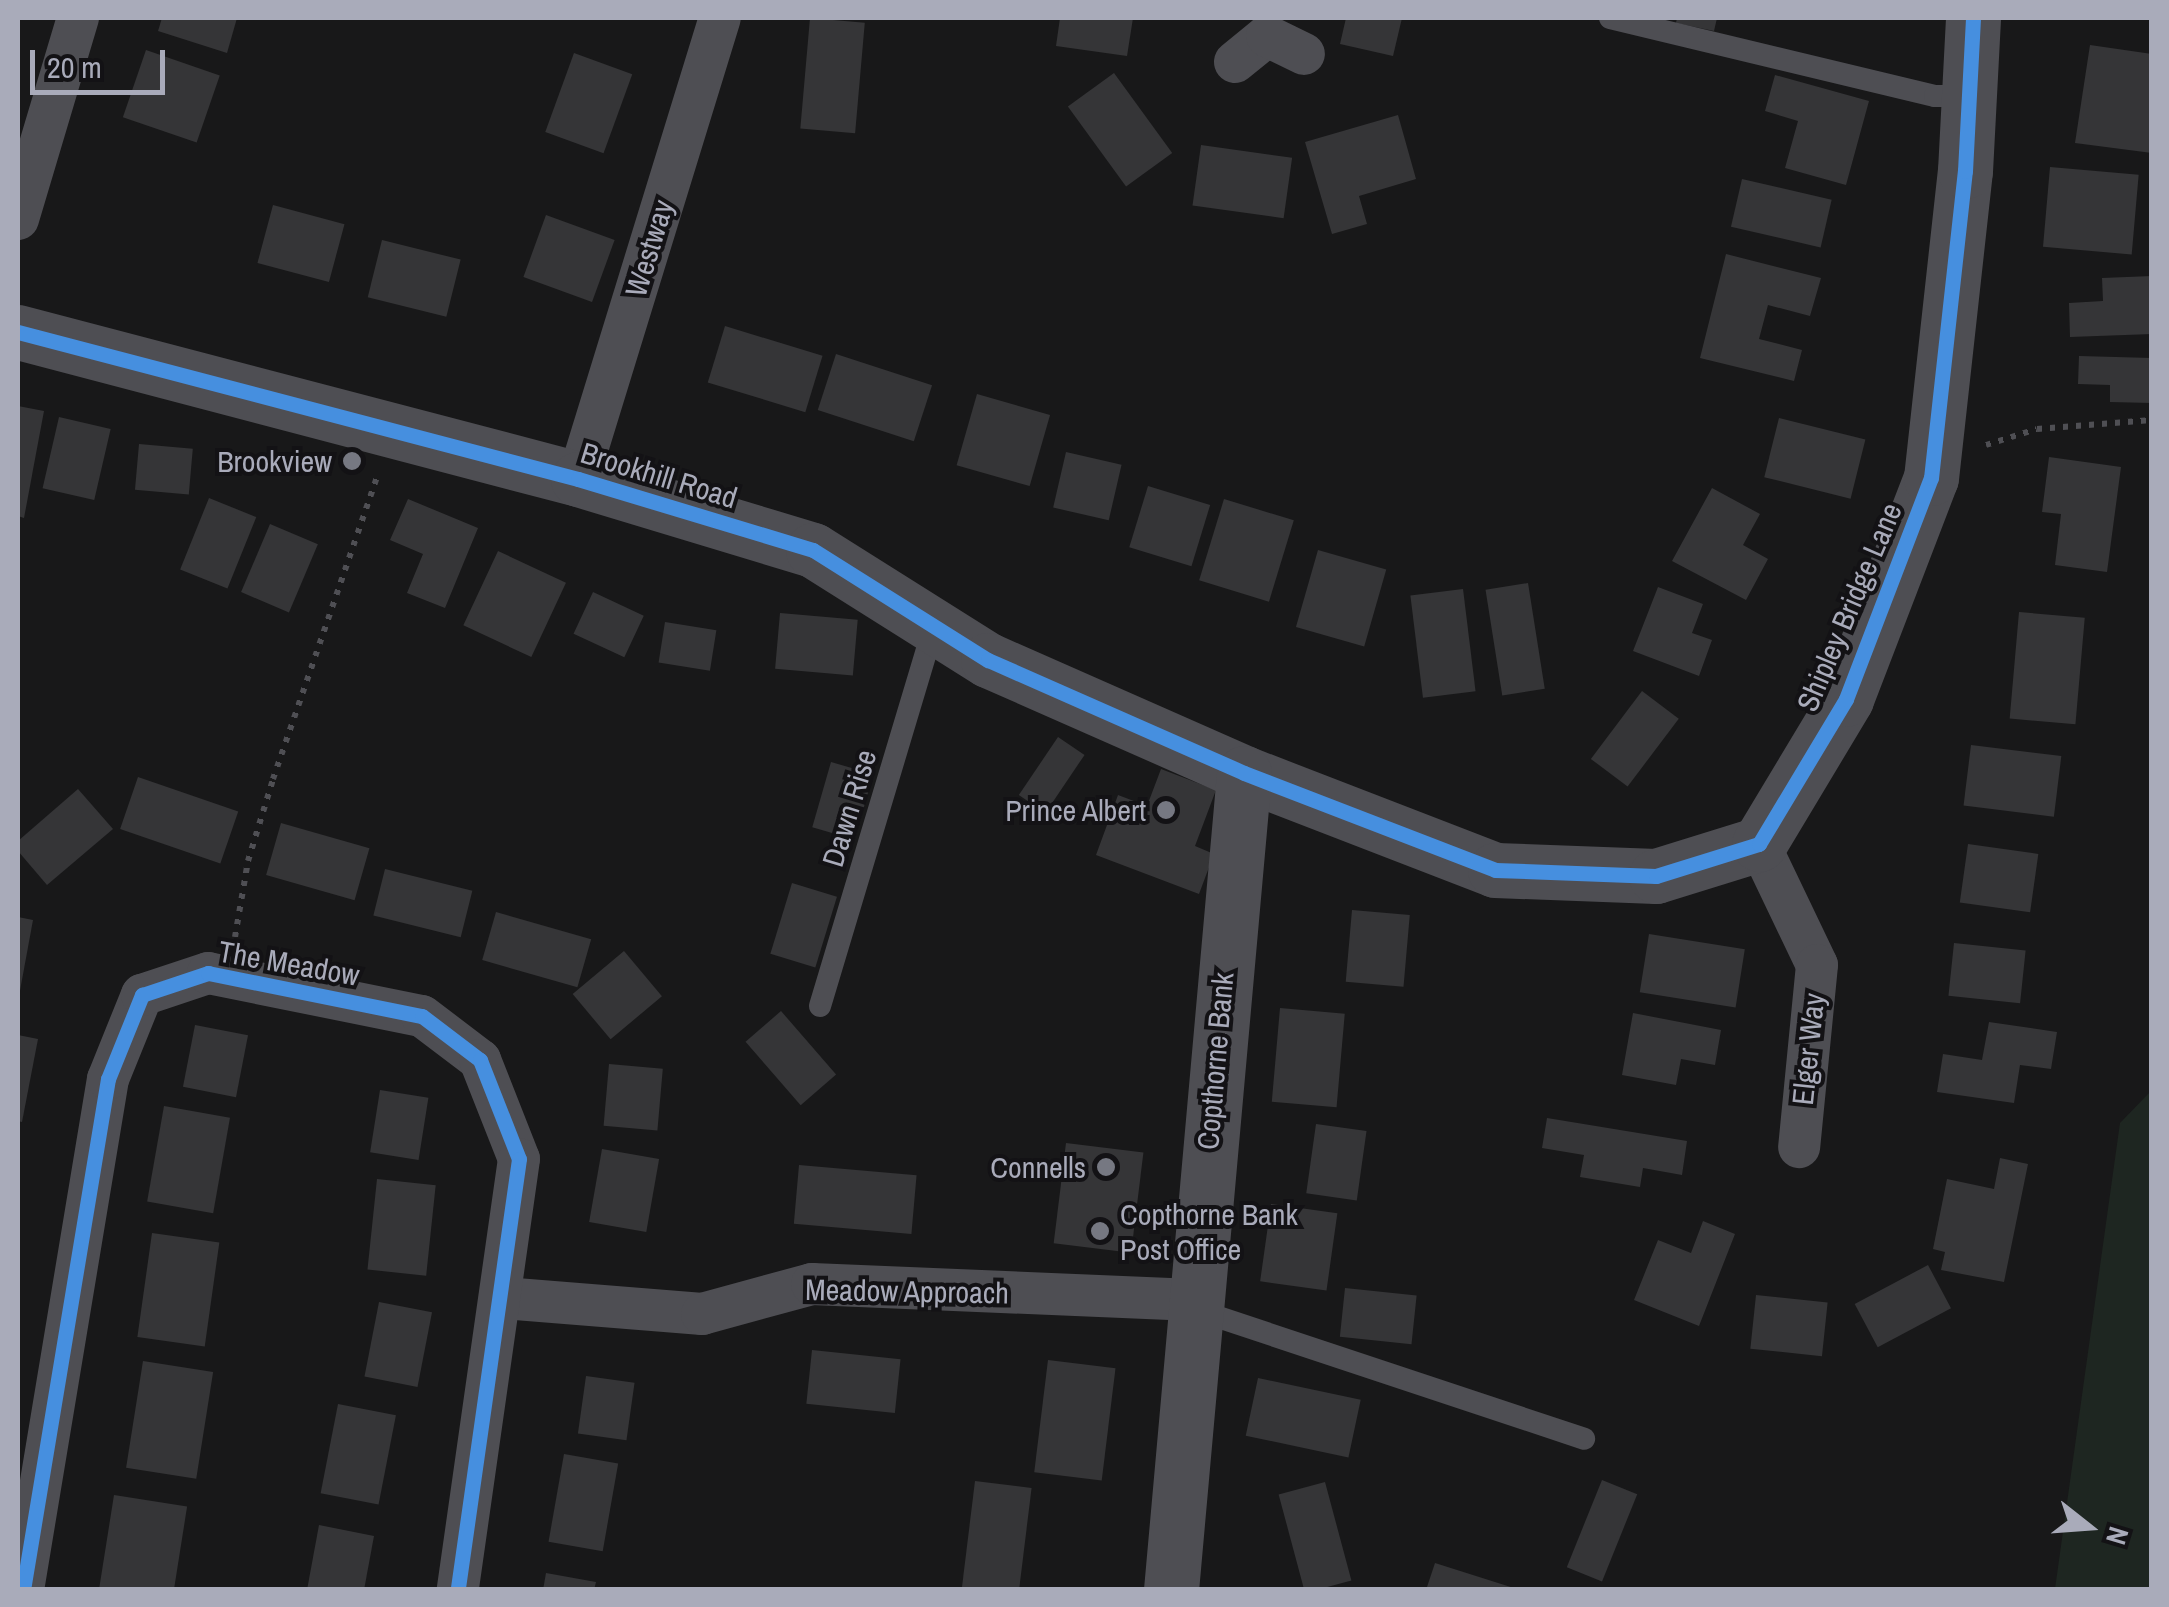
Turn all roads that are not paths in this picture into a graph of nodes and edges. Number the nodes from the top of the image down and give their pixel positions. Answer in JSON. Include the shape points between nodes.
{"nodes":[{"id":1,"x":78,"y":18,"type":"edge"},
{"id":2,"x":720,"y":18,"type":"edge"},
{"id":3,"x":1610,"y":18,"type":"edge"},
{"id":4,"x":1973,"y":18,"type":"edge"},
{"id":5,"x":1969,"y":96,"type":"junction"},
{"id":6,"x":18,"y":219,"type":"edge"},
{"id":7,"x":18,"y":332,"type":"edge"},
{"id":8,"x":578,"y":479,"type":"junction"},
{"id":9,"x":934,"y":626,"type":"junction"},
{"id":10,"x":1244,"y":773,"type":"junction"},
{"id":11,"x":1759,"y":844,"type":"junction"},
{"id":12,"x":820,"y":1006,"type":"dead end"},
{"id":13,"x":1799,"y":1147,"type":"dead end"},
{"id":14,"x":504,"y":1298,"type":"junction"},
{"id":15,"x":1193,"y":1304,"type":"junction"},
{"id":16,"x":1584,"y":1439,"type":"dead end"},
{"id":17,"x":23,"y":1590,"type":"edge"},
{"id":18,"x":458,"y":1590,"type":"edge"},
{"id":19,"x":1172,"y":1590,"type":"edge"}],
"edges":[{"from":1,"to":6,"type":"street"},
{"from":2,"to":8,"type":"street","name":"Westway"},
{"from":3,"to":5,"type":"lane","via":[[1935,96]]},
{"from":4,"to":5,"type":"street","name":"Shipley Bridge Lane"},
{"from":5,"to":11,"type":"street","name":"Shipley Bridge Lane","via":[[1933,462],[1846,700]]},
{"from":7,"to":8,"type":"street","name":"Brookhill Road"},
{"from":8,"to":9,"type":"street","name":"Brookhill Road","via":[[813,550]]},
{"from":9,"to":10,"type":"street","name":"Brookhill Road","via":[[988,660]]},
{"from":9,"to":12,"type":"lane","name":"Dawn Rise"},
{"from":10,"to":11,"type":"street","via":[[1495,870],[1656,876]]},
{"from":10,"to":15,"type":"street","name":"Copthorne Bank"},
{"from":11,"to":13,"type":"street","name":"Elger Way","via":[[1817,964]]},
{"from":14,"to":15,"type":"street","name":"Meadow Approach","via":[[702,1314],[812,1284]]},
{"from":14,"to":17,"type":"street","name":"The Meadow","via":[[519,1159],[480,1060],[422,1016],[228,974],[208,973],[142,995],[108,1079]]},
{"from":14,"to":18,"type":"street","name":"The Meadow"},
{"from":15,"to":16,"type":"lane"},
{"from":15,"to":19,"type":"street","name":"Copthorne Bank"}]}
